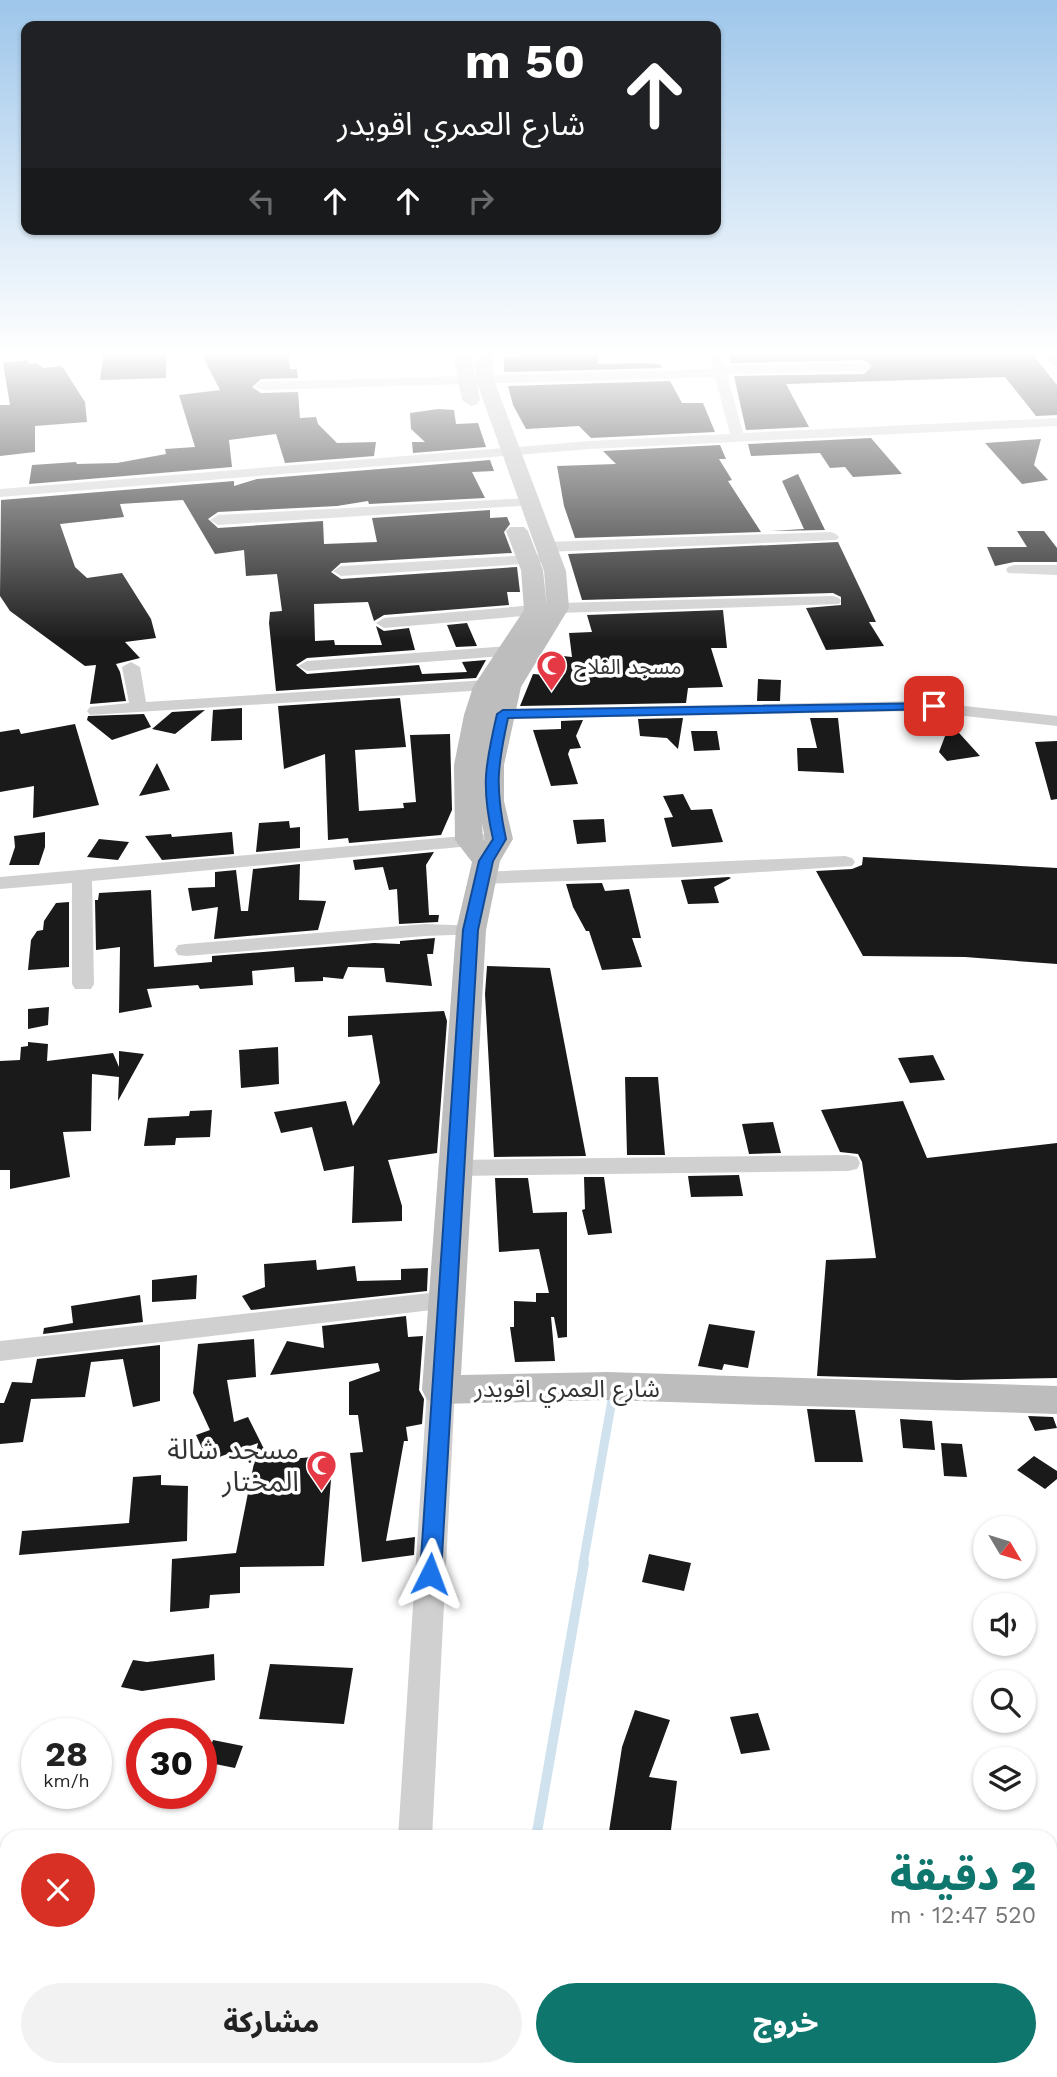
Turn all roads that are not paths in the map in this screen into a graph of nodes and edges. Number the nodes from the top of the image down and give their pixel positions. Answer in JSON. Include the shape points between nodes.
{"nodes":[{"id":1,"x":499,"y":448,"type":"edge"},
{"id":2,"x":560,"y":448,"type":"edge"},
{"id":3,"x":500,"y":452,"type":"junction"},
{"id":4,"x":0,"y":493,"type":"edge"},
{"id":5,"x":519,"y":503,"type":"junction"},
{"id":6,"x":218,"y":520,"type":"dead end"},
{"id":7,"x":831,"y":537,"type":"dead end"},
{"id":8,"x":542,"y":555,"type":"junction"},
{"id":9,"x":1014,"y":570,"type":"dead end"},
{"id":10,"x":1057,"y":570,"type":"edge"},
{"id":11,"x":341,"y":571,"type":"dead end"},
{"id":12,"x":833,"y":601,"type":"dead end"},
{"id":13,"x":558,"y":608,"type":"junction"},
{"id":14,"x":535,"y":610,"type":"junction"},
{"id":15,"x":384,"y":623,"type":"dead end"},
{"id":16,"x":509,"y":651,"type":"junction"},
{"id":17,"x":307,"y":666,"type":"dead end"},
{"id":18,"x":131,"y":667,"type":"dead end"},
{"id":19,"x":487,"y":685,"type":"junction"},
{"id":20,"x":138,"y":706,"type":"junction"},
{"id":21,"x":96,"y":711,"type":"dead end"},
{"id":22,"x":503,"y":714,"type":"junction"},
{"id":23,"x":1057,"y":721,"type":"edge"},
{"id":24,"x":484,"y":855,"type":"junction"},
{"id":25,"x":845,"y":862,"type":"dead end"},
{"id":26,"x":82,"y":875,"type":"junction"},
{"id":27,"x":0,"y":883,"type":"edge"},
{"id":28,"x":471,"y":930,"type":"junction"},
{"id":29,"x":186,"y":950,"type":"dead end"},
{"id":30,"x":83,"y":984,"type":"dead end"},
{"id":31,"x":848,"y":1163,"type":"dead end"},
{"id":32,"x":454,"y":1168,"type":"junction"},
{"id":33,"x":447,"y":1300,"type":"junction"},
{"id":34,"x":0,"y":1351,"type":"edge"},
{"id":35,"x":441,"y":1390,"type":"junction"},
{"id":36,"x":1057,"y":1400,"type":"edge"},
{"id":37,"x":415,"y":1830,"type":"edge"}],
"edges":[{"from":1,"to":3,"type":"street"},
{"from":2,"to":3,"type":"street"},
{"from":3,"to":4,"type":"street"},
{"from":3,"to":5,"type":"street"},
{"from":5,"to":6,"type":"street"},
{"from":5,"to":8,"type":"street"},
{"from":7,"to":8,"type":"street"},
{"from":8,"to":11,"type":"street"},
{"from":8,"to":13,"type":"street","via":[[555,571]]},
{"from":8,"to":14,"type":"street","via":[[532,570]]},
{"from":9,"to":10,"type":"street"},
{"from":12,"to":13,"type":"street"},
{"from":13,"to":14,"type":"street"},
{"from":13,"to":22,"type":"street","name":"شارع العمري اقويدر","via":[[509,687]]},
{"from":14,"to":15,"type":"street"},
{"from":14,"to":16,"type":"street","name":"شارع العمري اقويدر"},
{"from":16,"to":17,"type":"street"},
{"from":16,"to":19,"type":"street","name":"شارع العمري اقويدر"},
{"from":18,"to":20,"type":"street"},
{"from":19,"to":20,"type":"street"},
{"from":19,"to":24,"type":"street","name":"شارع العمري اقويدر","via":[[467,765]]},
{"from":20,"to":21,"type":"street"},
{"from":22,"to":23,"type":"street","via":[[918,706]]},
{"from":22,"to":24,"type":"street","name":"شارع العمري اقويدر","via":[[491,765]]},
{"from":24,"to":25,"type":"street","via":[[686,872]]},
{"from":24,"to":26,"type":"street"},
{"from":24,"to":28,"type":"street","name":"شارع العمري اقويدر"},
{"from":26,"to":27,"type":"street"},
{"from":26,"to":30,"type":"street"},
{"from":28,"to":29,"type":"street"},
{"from":28,"to":32,"type":"street","name":"شارع العمري اقويدر"},
{"from":31,"to":32,"type":"street"},
{"from":32,"to":33,"type":"street","name":"شارع العمري اقويدر"},
{"from":33,"to":34,"type":"street"},
{"from":33,"to":35,"type":"street","name":"شارع العمري اقويدر"},
{"from":35,"to":36,"type":"street","name":"شارع العمري اقويدر","via":[[607,1386]]},
{"from":35,"to":37,"type":"street"}]}
